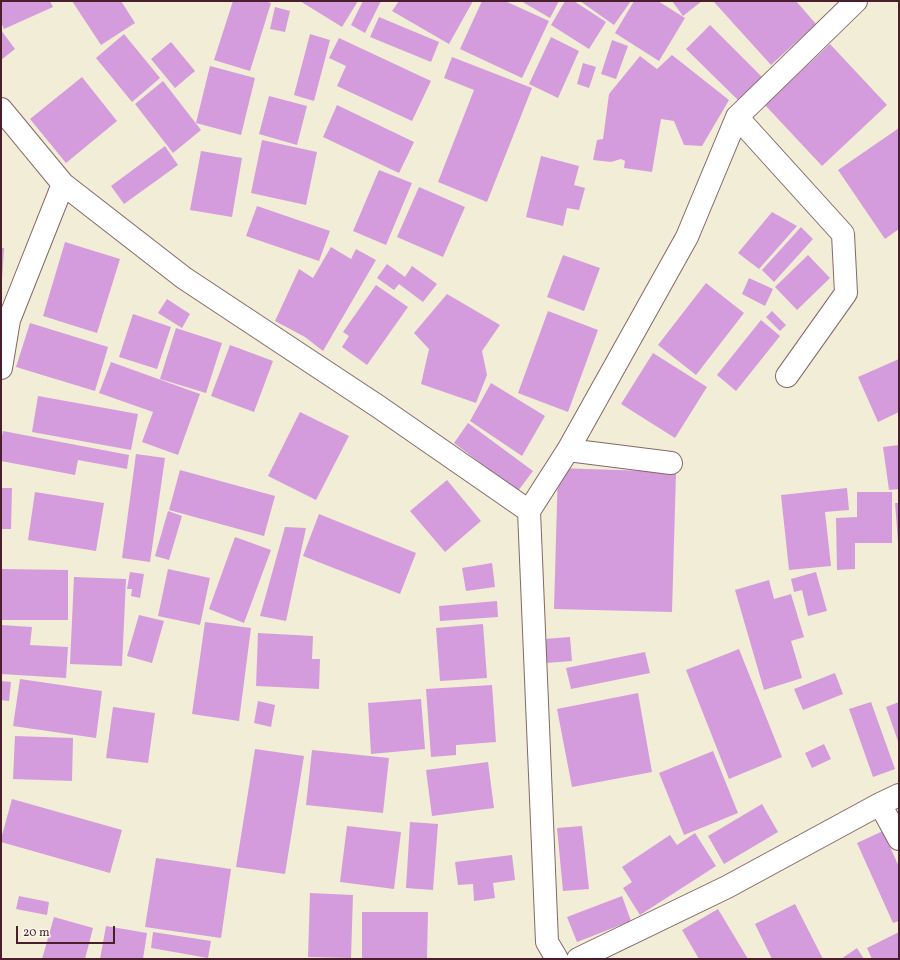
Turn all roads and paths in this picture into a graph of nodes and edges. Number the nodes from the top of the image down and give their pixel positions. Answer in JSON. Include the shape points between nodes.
{"nodes":[{"id":1,"x":856,"y":1,"type":"edge"},
{"id":2,"x":1,"y":109,"type":"edge"},
{"id":3,"x":737,"y":117,"type":"junction"},
{"id":4,"x":63,"y":184,"type":"junction"},
{"id":5,"x":1,"y":368,"type":"edge"},
{"id":6,"x":787,"y":376,"type":"dead end"},
{"id":7,"x":568,"y":450,"type":"junction"},
{"id":8,"x":671,"y":463,"type":"dead end"},
{"id":9,"x":529,"y":511,"type":"junction"},
{"id":10,"x":890,"y":800,"type":"edge"},
{"id":11,"x":899,"y":839,"type":"edge"},
{"id":12,"x":557,"y":959,"type":"edge"},
{"id":13,"x":578,"y":959,"type":"edge"}],
"edges":[{"from":1,"to":3,"type":"street"},
{"from":2,"to":4,"type":"street"},
{"from":3,"to":6,"type":"street","via":[[843,234],[846,293]]},
{"from":3,"to":7,"type":"street","via":[[687,237]]},
{"from":4,"to":5,"type":"street","via":[[9,320]]},
{"from":4,"to":9,"type":"street","via":[[184,278],[379,406]]},
{"from":7,"to":8,"type":"street"},
{"from":7,"to":9,"type":"street"},
{"from":9,"to":12,"type":"street","via":[[546,942]]},
{"from":10,"to":11,"type":"street"},
{"from":10,"to":13,"type":"street","via":[[727,887]]}]}
